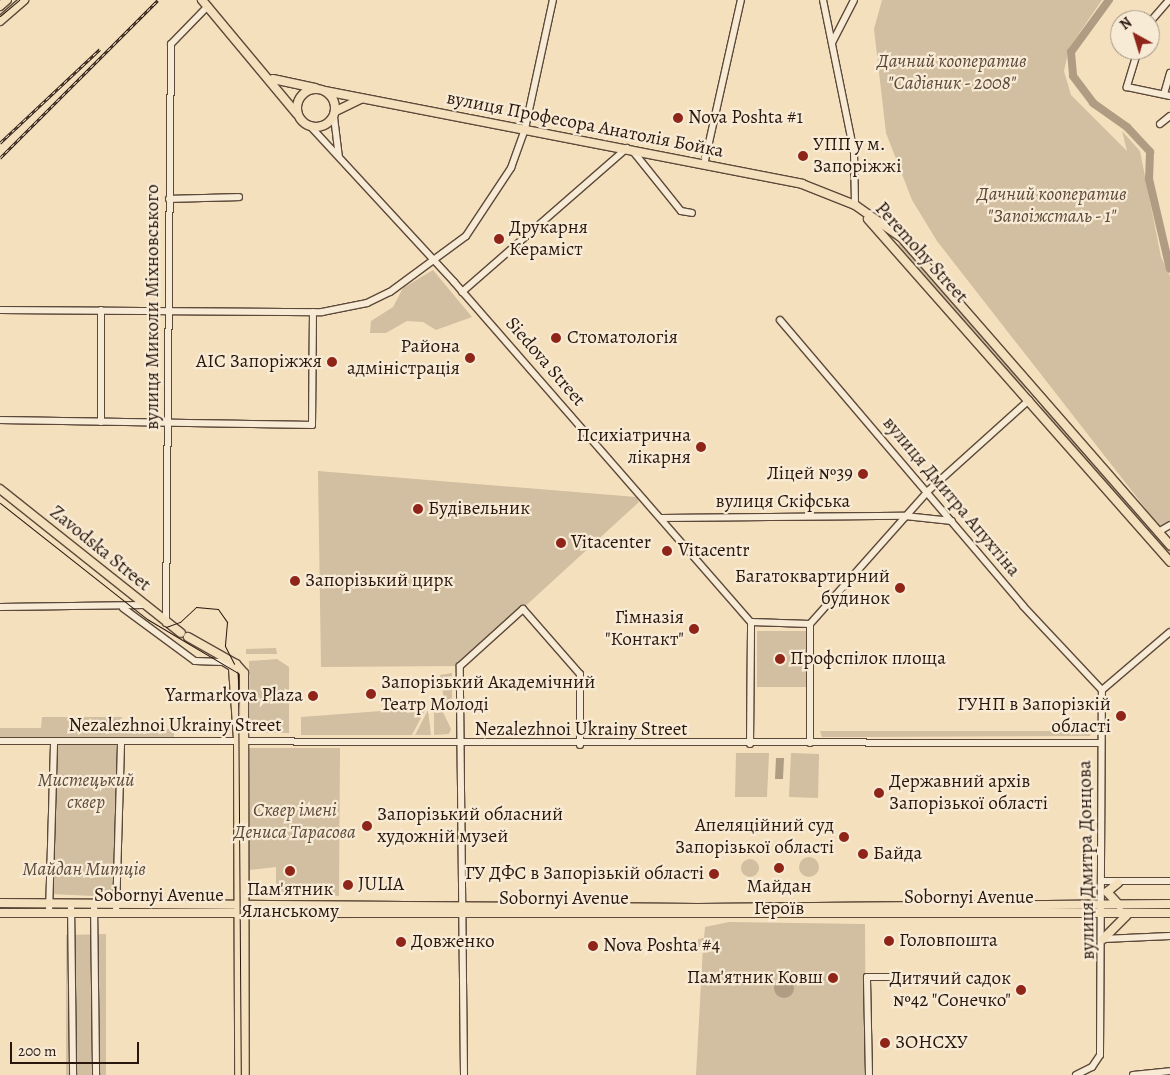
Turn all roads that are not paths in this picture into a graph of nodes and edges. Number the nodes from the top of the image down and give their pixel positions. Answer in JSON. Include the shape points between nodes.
{"nodes":[{"id":1,"x":7,"y":0,"type":"edge"},
{"id":2,"x":24,"y":0,"type":"edge"},
{"id":3,"x":553,"y":0,"type":"edge"},
{"id":4,"x":741,"y":0,"type":"edge"},
{"id":5,"x":823,"y":0,"type":"edge"},
{"id":6,"x":854,"y":0,"type":"edge"},
{"id":7,"x":1169,"y":0,"type":"edge"},
{"id":8,"x":205,"y":3,"type":"edge"},
{"id":9,"x":0,"y":6,"type":"edge"},
{"id":10,"x":1160,"y":10,"type":"edge"},
{"id":11,"x":0,"y":21,"type":"edge"},
{"id":12,"x":832,"y":43,"type":"junction"},
{"id":13,"x":1135,"y":60,"type":"edge"},
{"id":14,"x":1170,"y":73,"type":"edge"},
{"id":15,"x":273,"y":79,"type":"junction"},
{"id":16,"x":322,"y":90,"type":"junction"},
{"id":17,"x":1167,"y":95,"type":"edge"},
{"id":18,"x":361,"y":99,"type":"junction"},
{"id":19,"x":297,"y":114,"type":"junction"},
{"id":20,"x":335,"y":114,"type":"junction"},
{"id":21,"x":1170,"y":116,"type":"edge"},
{"id":22,"x":1160,"y":124,"type":"dead end"},
{"id":23,"x":311,"y":127,"type":"junction"},
{"id":24,"x":525,"y":129,"type":"junction"},
{"id":25,"x":629,"y":148,"type":"junction"},
{"id":26,"x":340,"y":157,"type":"junction"},
{"id":27,"x":704,"y":165,"type":"junction"},
{"id":28,"x":240,"y":197,"type":"dead end"},
{"id":29,"x":169,"y":199,"type":"junction"},
{"id":30,"x":855,"y":205,"type":"junction"},
{"id":31,"x":692,"y":213,"type":"dead end"},
{"id":32,"x":436,"y":262,"type":"junction"},
{"id":33,"x":462,"y":292,"type":"junction"},
{"id":34,"x":0,"y":310,"type":"edge"},
{"id":35,"x":101,"y":310,"type":"junction"},
{"id":36,"x":168,"y":311,"type":"junction"},
{"id":37,"x":313,"y":312,"type":"junction"},
{"id":38,"x":780,"y":320,"type":"dead end"},
{"id":39,"x":1038,"y":393,"type":"junction"},
{"id":40,"x":1029,"y":400,"type":"junction"},
{"id":41,"x":0,"y":420,"type":"edge"},
{"id":42,"x":101,"y":422,"type":"junction"},
{"id":43,"x":168,"y":423,"type":"junction"},
{"id":44,"x":0,"y":490,"type":"edge"},
{"id":45,"x":928,"y":491,"type":"junction"},
{"id":46,"x":905,"y":516,"type":"junction"},
{"id":47,"x":660,"y":518,"type":"junction"},
{"id":48,"x":953,"y":521,"type":"junction"},
{"id":49,"x":1170,"y":525,"type":"edge"},
{"id":50,"x":1158,"y":532,"type":"junction"},
{"id":51,"x":1170,"y":545,"type":"edge"},
{"id":52,"x":1170,"y":562,"type":"edge"},
{"id":53,"x":144,"y":605,"type":"junction"},
{"id":54,"x":0,"y":608,"type":"edge"},
{"id":55,"x":123,"y":608,"type":"junction"},
{"id":56,"x":752,"y":622,"type":"junction"},
{"id":57,"x":166,"y":624,"type":"junction"},
{"id":58,"x":810,"y":624,"type":"junction"},
{"id":59,"x":1170,"y":632,"type":"edge"},
{"id":60,"x":234,"y":666,"type":"junction"},
{"id":61,"x":1102,"y":690,"type":"junction"},
{"id":62,"x":238,"y":740,"type":"junction"},
{"id":63,"x":247,"y":740,"type":"junction"},
{"id":64,"x":0,"y":741,"type":"edge"},
{"id":65,"x":54,"y":741,"type":"junction"},
{"id":66,"x":121,"y":741,"type":"junction"},
{"id":67,"x":810,"y":743,"type":"junction"},
{"id":68,"x":1101,"y":743,"type":"junction"},
{"id":69,"x":458,"y":744,"type":"junction"},
{"id":70,"x":750,"y":744,"type":"junction"},
{"id":71,"x":580,"y":745,"type":"junction"},
{"id":72,"x":1101,"y":881,"type":"junction"},
{"id":73,"x":1170,"y":881,"type":"edge"},
{"id":74,"x":1118,"y":883,"type":"junction"},
{"id":75,"x":1107,"y":892,"type":"junction"},
{"id":76,"x":0,"y":903,"type":"edge"},
{"id":77,"x":50,"y":903,"type":"junction"},
{"id":78,"x":71,"y":903,"type":"junction"},
{"id":79,"x":94,"y":904,"type":"junction"},
{"id":80,"x":116,"y":904,"type":"junction"},
{"id":81,"x":1170,"y":904,"type":"edge"},
{"id":82,"x":1102,"y":906,"type":"junction"},
{"id":83,"x":1120,"y":906,"type":"junction"},
{"id":84,"x":734,"y":907,"type":"junction"},
{"id":85,"x":236,"y":908,"type":"junction"},
{"id":86,"x":246,"y":908,"type":"junction"},
{"id":87,"x":872,"y":910,"type":"junction"},
{"id":88,"x":463,"y":911,"type":"junction"},
{"id":89,"x":0,"y":912,"type":"edge"},
{"id":90,"x":49,"y":913,"type":"junction"},
{"id":91,"x":71,"y":913,"type":"junction"},
{"id":92,"x":94,"y":913,"type":"junction"},
{"id":93,"x":116,"y":913,"type":"junction"},
{"id":94,"x":1170,"y":913,"type":"edge"},
{"id":95,"x":744,"y":914,"type":"junction"},
{"id":96,"x":1102,"y":916,"type":"junction"},
{"id":97,"x":1128,"y":916,"type":"junction"},
{"id":98,"x":1170,"y":936,"type":"edge"},
{"id":99,"x":1103,"y":939,"type":"junction"},
{"id":100,"x":901,"y":977,"type":"dead end"},
{"id":101,"x":1170,"y":1071,"type":"edge"},
{"id":102,"x":73,"y":1075,"type":"edge"},
{"id":103,"x":96,"y":1075,"type":"edge"},
{"id":104,"x":239,"y":1075,"type":"edge"},
{"id":105,"x":245,"y":1075,"type":"edge"},
{"id":106,"x":464,"y":1075,"type":"edge"},
{"id":107,"x":869,"y":1075,"type":"edge"},
{"id":108,"x":1076,"y":1075,"type":"edge"},
{"id":109,"x":1133,"y":1075,"type":"edge"}],
"edges":[{"from":1,"to":9,"type":"main road"},
{"from":2,"to":11,"type":"main road"},
{"from":3,"to":24,"type":"street"},
{"from":4,"to":27,"type":"street"},
{"from":5,"to":12,"type":"street"},
{"from":6,"to":12,"type":"street"},
{"from":7,"to":10,"type":"street"},
{"from":8,"to":15,"type":"main road"},
{"from":8,"to":29,"type":"street","name":"вулиця Миколи Міхновського","via":[[171,44]]},
{"from":12,"to":30,"type":"street","via":[[854,152]]},
{"from":13,"to":17,"type":"street","via":[[1127,87]]},
{"from":14,"to":17,"type":"street"},
{"from":15,"to":16,"type":"main road"},
{"from":15,"to":19,"type":"main road"},
{"from":16,"to":18,"type":"main road","name":"вулиця Професора Анатолія Бойка"},
{"from":16,"to":19,"type":"main road","via":[[302,95]]},
{"from":16,"to":20,"type":"main road","via":[[334,99]]},
{"from":18,"to":20,"type":"main road"},
{"from":18,"to":24,"type":"main road","name":"вулиця Професора Анатолія Бойка"},
{"from":19,"to":23,"type":"main road"},
{"from":20,"to":23,"type":"main road","via":[[324,126]]},
{"from":20,"to":26,"type":"street"},
{"from":21,"to":22,"type":"street"},
{"from":23,"to":26,"type":"street","name":"Siedova Street"},
{"from":24,"to":25,"type":"main road","name":"вулиця Професора Анатолія Бойка"},
{"from":24,"to":32,"type":"street","via":[[501,184],[466,236]]},
{"from":25,"to":27,"type":"main road","name":"вулиця Професора Анатолія Бойка"},
{"from":25,"to":31,"type":"street","via":[[681,211]]},
{"from":25,"to":33,"type":"street"},
{"from":26,"to":32,"type":"street","name":"Siedova Street"},
{"from":27,"to":30,"type":"main road","name":"вулиця Професора Анатолія Бойка","via":[[802,184]]},
{"from":28,"to":29,"type":"street"},
{"from":29,"to":36,"type":"street","name":"вулиця Миколи Міхновського"},
{"from":30,"to":39,"type":"main road","name":"Peremohy Street","via":[[902,238]]},
{"from":30,"to":40,"type":"main road","name":"Peremohy Street"},
{"from":32,"to":33,"type":"street","name":"Siedova Street"},
{"from":32,"to":37,"type":"street","via":[[367,303]]},
{"from":33,"to":47,"type":"street","name":"Siedova Street"},
{"from":34,"to":35,"type":"street"},
{"from":35,"to":36,"type":"street"},
{"from":35,"to":42,"type":"street"},
{"from":36,"to":37,"type":"street"},
{"from":36,"to":43,"type":"street","name":"вулиця Миколи Міхновського"},
{"from":37,"to":43,"type":"street","via":[[312,425]]},
{"from":38,"to":45,"type":"street","name":"вулиця Дмитра Апухтіна"},
{"from":39,"to":40,"type":"main road"},
{"from":39,"to":50,"type":"main road","name":"Peremohy Street"},
{"from":40,"to":45,"type":"street"},
{"from":40,"to":52,"type":"main road","name":"Peremohy Street"},
{"from":41,"to":42,"type":"street"},
{"from":42,"to":43,"type":"street"},
{"from":43,"to":57,"type":"street","name":"вулиця Миколи Міхновського"},
{"from":44,"to":53,"type":"main road","name":"Zavodska Street"},
{"from":45,"to":46,"type":"street"},
{"from":45,"to":48,"type":"street","name":"вулиця Дмитра Апухтіна"},
{"from":46,"to":47,"type":"street","name":"вулиця Скіфська"},
{"from":46,"to":48,"type":"street","name":"вулиця Скіфська"},
{"from":46,"to":58,"type":"street"},
{"from":47,"to":56,"type":"street","name":"Siedova Street"},
{"from":48,"to":61,"type":"street","name":"вулиця Дмитра Апухтіна","via":[[1023,606]]},
{"from":49,"to":50,"type":"street"},
{"from":50,"to":51,"type":"main road","name":"Peremohy Street"},
{"from":53,"to":55,"type":"street"},
{"from":53,"to":57,"type":"main road","name":"Zavodska Street"},
{"from":54,"to":55,"type":"street"},
{"from":55,"to":60,"type":"street","via":[[195,661],[223,662]]},
{"from":56,"to":58,"type":"street"},
{"from":56,"to":70,"type":"street"},
{"from":57,"to":60,"type":"main road","name":"Zavodska Street"},
{"from":58,"to":67,"type":"street"},
{"from":59,"to":61,"type":"street"},
{"from":60,"to":62,"type":"main road"},
{"from":60,"to":63,"type":"main road","name":"Zavodska Street","via":[[244,673]]},
{"from":61,"to":68,"type":"street","name":"вулиця Дмитра Донцова"},
{"from":62,"to":63,"type":"street","name":"Nezalezhnoi Ukrainy Street"},
{"from":62,"to":66,"type":"street","name":"Nezalezhnoi Ukrainy Street"},
{"from":62,"to":85,"type":"main road"},
{"from":63,"to":69,"type":"street","name":"Nezalezhnoi Ukrainy Street"},
{"from":63,"to":86,"type":"main road"},
{"from":64,"to":65,"type":"street","name":"Nezalezhnoi Ukrainy Street"},
{"from":65,"to":66,"type":"street","name":"Nezalezhnoi Ukrainy Street"},
{"from":65,"to":77,"type":"street"},
{"from":66,"to":80,"type":"street"},
{"from":67,"to":68,"type":"street","name":"Nezalezhnoi Ukrainy Street"},
{"from":67,"to":70,"type":"street","name":"Nezalezhnoi Ukrainy Street"},
{"from":68,"to":72,"type":"street","name":"вулиця Дмитра Донцова"},
{"from":69,"to":71,"type":"street","name":"Nezalezhnoi Ukrainy Street"},
{"from":69,"to":71,"type":"street","via":[[460,666],[523,609],[580,674]]},
{"from":69,"to":88,"type":"street"},
{"from":70,"to":71,"type":"street","name":"Nezalezhnoi Ukrainy Street"},
{"from":72,"to":74,"type":"street"},
{"from":72,"to":75,"type":"street"},
{"from":72,"to":82,"type":"street","name":"вулиця Дмитра Донцова"},
{"from":73,"to":74,"type":"street"},
{"from":74,"to":75,"type":"main road"},
{"from":75,"to":83,"type":"main road"},
{"from":76,"to":77,"type":"main road","name":"Sobornyi Avenue"},
{"from":77,"to":78,"type":"main road","name":"Sobornyi Avenue"},
{"from":77,"to":90,"type":"street"},
{"from":78,"to":79,"type":"main road","name":"Sobornyi Avenue"},
{"from":78,"to":91,"type":"street"},
{"from":79,"to":80,"type":"main road","name":"Sobornyi Avenue"},
{"from":79,"to":92,"type":"street"},
{"from":80,"to":85,"type":"main road","name":"Sobornyi Avenue"},
{"from":80,"to":93,"type":"street"},
{"from":81,"to":83,"type":"main road","name":"Sobornyi Avenue"},
{"from":82,"to":83,"type":"main road","name":"Sobornyi Avenue"},
{"from":82,"to":87,"type":"main road","name":"Sobornyi Avenue"},
{"from":82,"to":96,"type":"street","name":"вулиця Дмитра Донцова"},
{"from":84,"to":87,"type":"main road","name":"Sobornyi Avenue"},
{"from":84,"to":88,"type":"main road","name":"Sobornyi Avenue"},
{"from":84,"to":95,"type":"main road"},
{"from":85,"to":86,"type":"main road","name":"Sobornyi Avenue"},
{"from":85,"to":93,"type":"main road","name":"Sobornyi Avenue"},
{"from":85,"to":104,"type":"main road"},
{"from":86,"to":88,"type":"main road","name":"Sobornyi Avenue"},
{"from":86,"to":105,"type":"main road"},
{"from":87,"to":95,"type":"main road","name":"Sobornyi Avenue"},
{"from":87,"to":96,"type":"main road","name":"Sobornyi Avenue"},
{"from":88,"to":95,"type":"main road","name":"Sobornyi Avenue"},
{"from":88,"to":106,"type":"street"},
{"from":89,"to":90,"type":"main road","name":"Sobornyi Avenue"},
{"from":90,"to":91,"type":"main road","name":"Sobornyi Avenue"},
{"from":91,"to":92,"type":"main road","name":"Sobornyi Avenue"},
{"from":91,"to":102,"type":"street"},
{"from":92,"to":93,"type":"main road","name":"Sobornyi Avenue"},
{"from":92,"to":103,"type":"street"},
{"from":94,"to":97,"type":"main road","name":"Sobornyi Avenue"},
{"from":96,"to":97,"type":"main road","name":"Sobornyi Avenue"},
{"from":96,"to":99,"type":"street","name":"вулиця Дмитра Донцова"},
{"from":97,"to":99,"type":"main road"},
{"from":98,"to":99,"type":"street"},
{"from":99,"to":108,"type":"street","name":"вулиця Дмитра Донцова","via":[[1100,1056],[1092,1067]]},
{"from":100,"to":107,"type":"street","via":[[867,977]]},
{"from":101,"to":109,"type":"street"}]}
